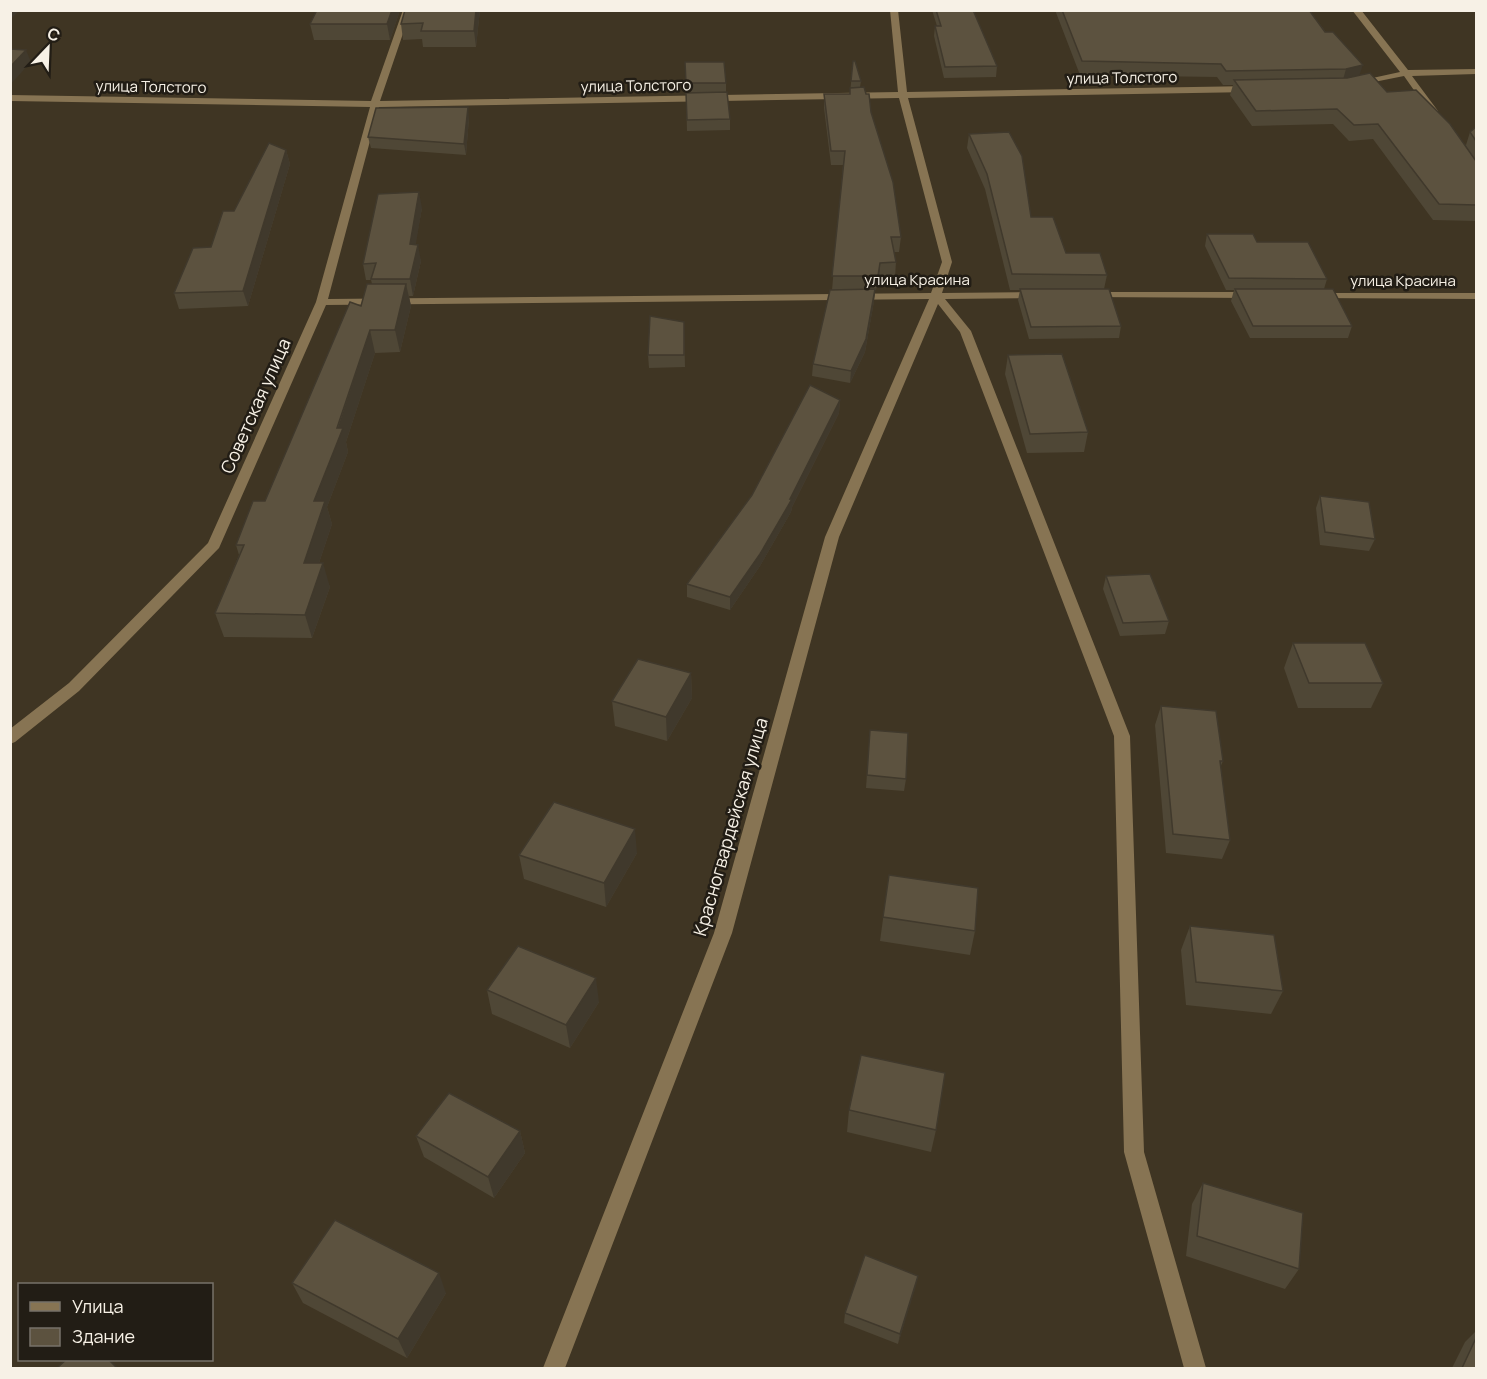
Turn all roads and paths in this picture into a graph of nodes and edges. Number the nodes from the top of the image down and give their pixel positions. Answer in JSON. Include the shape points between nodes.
{"nodes":[{"id":1,"x":407,"y":10,"type":"edge"},
{"id":2,"x":894,"y":10,"type":"edge"},
{"id":3,"x":1356,"y":10,"type":"edge"},
{"id":4,"x":1476,"y":72,"type":"edge"},
{"id":5,"x":1406,"y":73,"type":"junction"},
{"id":6,"x":1342,"y":88,"type":"edge"},
{"id":7,"x":1259,"y":89,"type":"edge"},
{"id":8,"x":903,"y":95,"type":"junction"},
{"id":9,"x":10,"y":98,"type":"edge"},
{"id":10,"x":375,"y":104,"type":"junction"},
{"id":11,"x":1438,"y":119,"type":"edge"},
{"id":12,"x":936,"y":295,"type":"junction"},
{"id":13,"x":1054,"y":295,"type":"edge"},
{"id":14,"x":1077,"y":295,"type":"edge"},
{"id":15,"x":1265,"y":296,"type":"edge"},
{"id":16,"x":1300,"y":296,"type":"edge"},
{"id":17,"x":1476,"y":296,"type":"edge"},
{"id":18,"x":322,"y":302,"type":"junction"},
{"id":19,"x":10,"y":738,"type":"edge"},
{"id":20,"x":554,"y":1368,"type":"edge"},
{"id":21,"x":1194,"y":1368,"type":"edge"}],
"edges":[{"from":1,"to":10,"type":"street","name":"Советская улица"},
{"from":2,"to":8,"type":"street","name":"Красногвардейская улица"},
{"from":3,"to":5,"type":"street"},
{"from":4,"to":5,"type":"street"},
{"from":5,"to":6,"type":"street"},
{"from":5,"to":11,"type":"street"},
{"from":7,"to":8,"type":"street","name":"улица Толстого"},
{"from":8,"to":10,"type":"street","name":"улица Толстого"},
{"from":8,"to":12,"type":"street","name":"Красногвардейская улица","via":[[947,262]]},
{"from":9,"to":10,"type":"street","name":"улица Толстого"},
{"from":10,"to":18,"type":"street","name":"Советская улица"},
{"from":12,"to":13,"type":"street","name":"улица Красина"},
{"from":12,"to":18,"type":"street","name":"улица Красина"},
{"from":12,"to":20,"type":"street","name":"Красногвардейская улица","via":[[832,537],[723,933]]},
{"from":12,"to":21,"type":"street","via":[[965,331],[1122,736],[1134,1152]]},
{"from":14,"to":15,"type":"street"},
{"from":16,"to":17,"type":"street","name":"улица Красина"},
{"from":18,"to":19,"type":"street","name":"Советская улица","via":[[214,545],[74,687]]}]}
